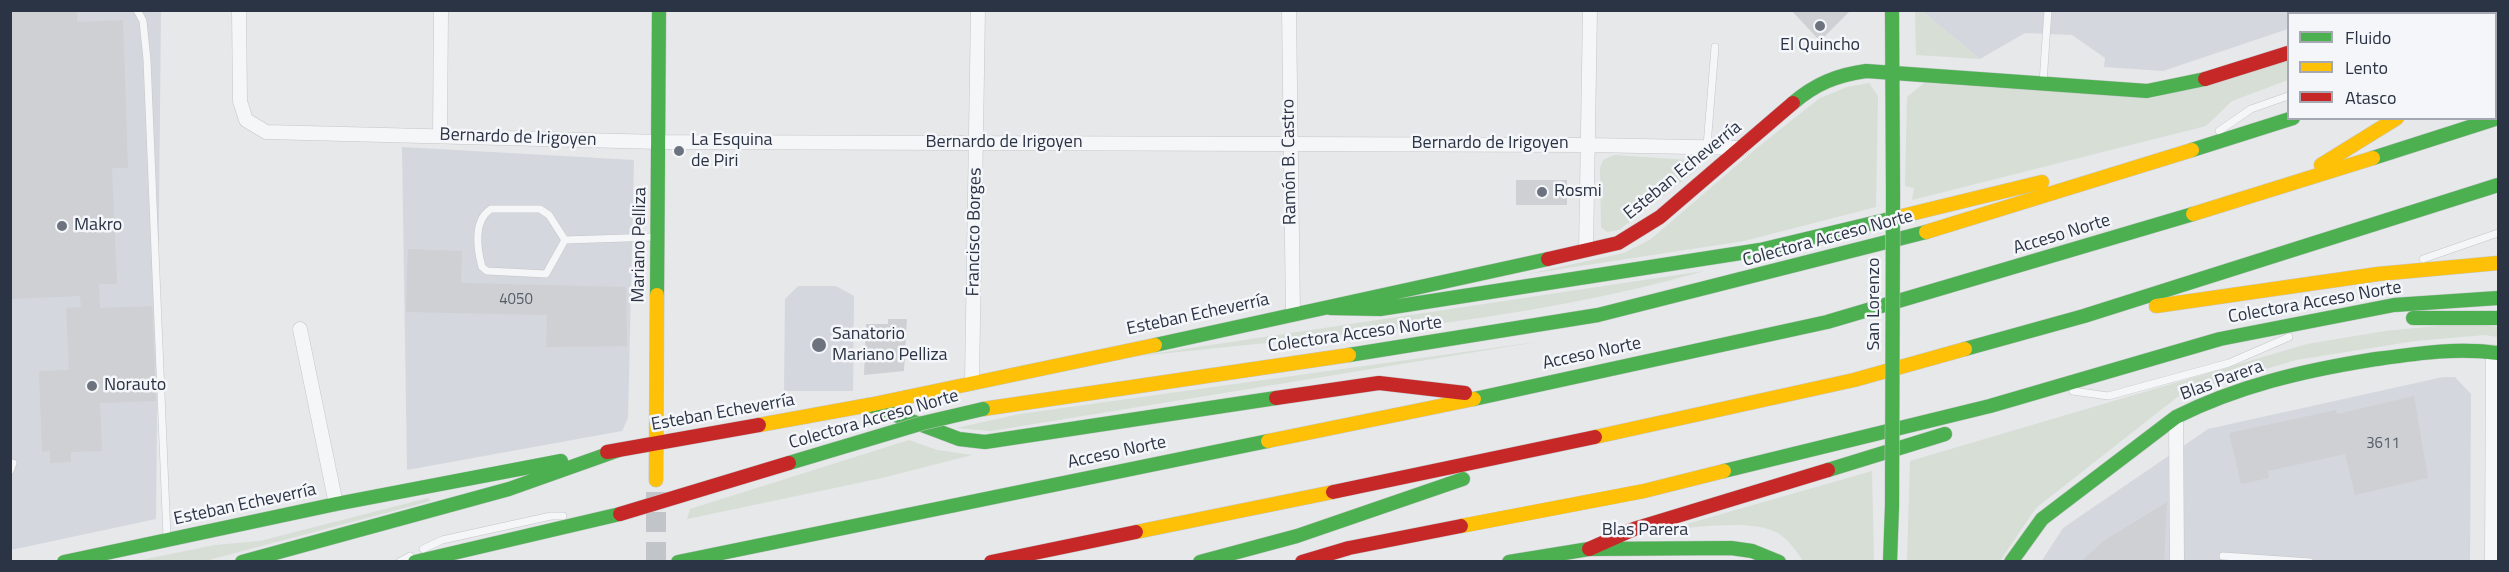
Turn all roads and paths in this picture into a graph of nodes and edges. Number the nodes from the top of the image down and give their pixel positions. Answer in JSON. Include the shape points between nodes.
{"nodes":[{"id":1,"x":137,"y":10,"type":"edge"},
{"id":2,"x":239,"y":10,"type":"edge"},
{"id":3,"x":441,"y":10,"type":"edge"},
{"id":4,"x":659,"y":10,"type":"edge"},
{"id":5,"x":978,"y":10,"type":"edge"},
{"id":6,"x":1289,"y":10,"type":"edge"},
{"id":7,"x":1590,"y":10,"type":"edge"},
{"id":8,"x":1892,"y":10,"type":"edge"},
{"id":9,"x":2048,"y":10,"type":"edge"},
{"id":10,"x":1715,"y":47,"type":"dead end"},
{"id":11,"x":2287,"y":54,"type":"edge"},
{"id":12,"x":1891,"y":74,"type":"junction"},
{"id":13,"x":2043,"y":83,"type":"junction"},
{"id":14,"x":2287,"y":97,"type":"edge"},
{"id":15,"x":2287,"y":120,"type":"edge"},
{"id":16,"x":2394,"y":120,"type":"edge"},
{"id":17,"x":2493,"y":120,"type":"edge"},
{"id":18,"x":440,"y":136,"type":"junction"},
{"id":19,"x":660,"y":142,"type":"junction"},
{"id":20,"x":977,"y":143,"type":"junction"},
{"id":21,"x":1289,"y":144,"type":"junction"},
{"id":22,"x":1589,"y":145,"type":"junction"},
{"id":23,"x":1707,"y":146,"type":"junction"},
{"id":24,"x":1742,"y":148,"type":"junction"},
{"id":25,"x":2181,"y":155,"type":"junction"},
{"id":26,"x":2499,"y":185,"type":"edge"},
{"id":27,"x":2288,"y":186,"type":"junction"},
{"id":28,"x":2499,"y":233,"type":"edge"},
{"id":29,"x":658,"y":237,"type":"junction"},
{"id":30,"x":565,"y":240,"type":"junction"},
{"id":31,"x":1586,"y":250,"type":"junction"},
{"id":32,"x":2499,"y":263,"type":"edge"},
{"id":33,"x":2378,"y":274,"type":"junction"},
{"id":34,"x":2499,"y":298,"type":"edge"},
{"id":35,"x":1330,"y":308,"type":"junction"},
{"id":36,"x":1293,"y":314,"type":"junction"},
{"id":37,"x":2084,"y":316,"type":"junction"},
{"id":38,"x":2331,"y":318,"type":"junction"},
{"id":39,"x":2499,"y":318,"type":"edge"},
{"id":40,"x":300,"y":329,"type":"dead end"},
{"id":41,"x":2496,"y":352,"type":"edge"},
{"id":42,"x":972,"y":382,"type":"junction"},
{"id":43,"x":2050,"y":389,"type":"junction"},
{"id":44,"x":1486,"y":396,"type":"junction"},
{"id":45,"x":869,"y":405,"type":"junction"},
{"id":46,"x":2176,"y":417,"type":"junction"},
{"id":47,"x":1984,"y":423,"type":"dead end"},
{"id":48,"x":1961,"y":429,"type":"dead end"},
{"id":49,"x":656,"y":444,"type":"junction"},
{"id":50,"x":1564,"y":444,"type":"junction"},
{"id":51,"x":619,"y":450,"type":"junction"},
{"id":52,"x":656,"y":480,"type":"tunnel mouth"},
{"id":53,"x":336,"y":504,"type":"junction"},
{"id":54,"x":617,"y":515,"type":"junction"},
{"id":55,"x":167,"y":541,"type":"junction"},
{"id":56,"x":1589,"y":555,"type":"edge"},
{"id":57,"x":2223,"y":556,"type":"dead end"},
{"id":58,"x":64,"y":561,"type":"edge"},
{"id":59,"x":243,"y":561,"type":"edge"},
{"id":60,"x":399,"y":561,"type":"edge"},
{"id":61,"x":416,"y":561,"type":"edge"},
{"id":62,"x":678,"y":561,"type":"edge"},
{"id":63,"x":991,"y":561,"type":"edge"},
{"id":64,"x":1200,"y":561,"type":"edge"},
{"id":65,"x":1302,"y":561,"type":"edge"},
{"id":66,"x":1509,"y":561,"type":"edge"},
{"id":67,"x":1779,"y":561,"type":"edge"},
{"id":68,"x":1890,"y":561,"type":"edge"},
{"id":69,"x":2011,"y":561,"type":"edge"},
{"id":70,"x":2176,"y":561,"type":"edge"},
{"id":71,"x":2310,"y":561,"type":"edge"},
{"id":72,"x":2492,"y":561,"type":"edge"}],
"edges":[{"from":1,"to":55,"type":"lane","via":[[143,21],[147,60]]},
{"from":2,"to":18,"type":"street","name":"Bernardo de Irigoyen","via":[[240,101],[246,120],[266,132]]},
{"from":3,"to":18,"type":"street"},
{"from":4,"to":19,"type":"main road","name":"Mariano Pelliza"},
{"from":5,"to":20,"type":"street","name":"Francisco Borges"},
{"from":6,"to":21,"type":"street","name":"Ramón B. Castro"},
{"from":7,"to":22,"type":"street"},
{"from":8,"to":12,"type":"main road","name":"San Lorenzo"},
{"from":9,"to":13,"type":"lane"},
{"from":10,"to":23,"type":"lane"},
{"from":11,"to":13,"type":"main road","name":"Esteban Echeverría","via":[[2184,85],[2147,91]]},
{"from":12,"to":13,"type":"main road","name":"Esteban Echeverría"},
{"from":12,"to":24,"type":"main road","name":"Esteban Echeverría","via":[[1866,71],[1827,79]]},
{"from":12,"to":68,"type":"main road","name":"San Lorenzo","bridge":true},
{"from":14,"to":25,"type":"lane","via":[[2251,110]]},
{"from":15,"to":25,"type":"main road","name":"Colectora Acceso Norte"},
{"from":16,"to":27,"type":"main road"},
{"from":17,"to":27,"type":"main road","name":"Acceso Norte"},
{"from":18,"to":19,"type":"street","name":"Bernardo de Irigoyen"},
{"from":19,"to":20,"type":"street","name":"Bernardo de Irigoyen"},
{"from":19,"to":29,"type":"main road","name":"Mariano Pelliza"},
{"from":20,"to":21,"type":"street","name":"Bernardo de Irigoyen"},
{"from":20,"to":42,"type":"street","name":"Francisco Borges"},
{"from":21,"to":22,"type":"street","name":"Bernardo de Irigoyen"},
{"from":21,"to":36,"type":"street","name":"Ramón B. Castro"},
{"from":22,"to":23,"type":"street","name":"Bernardo de Irigoyen"},
{"from":22,"to":31,"type":"street"},
{"from":23,"to":24,"type":"street","name":"Bernardo de Irigoyen"},
{"from":24,"to":31,"type":"main road","name":"Esteban Echeverría","via":[[1637,233],[1618,243]]},
{"from":25,"to":35,"type":"main road","via":[[2049,180],[1760,250],[1380,309]]},
{"from":25,"to":54,"type":"main road","name":"Colectora Acceso Norte","bridge":true,"via":[[1937,229],[1598,315],[983,409],[903,429]]},
{"from":26,"to":37,"type":"main road"},
{"from":27,"to":44,"type":"main road","name":"Acceso Norte","via":[[1865,312]]},
{"from":28,"to":33,"type":"lane"},
{"from":29,"to":30,"type":"lane"},
{"from":29,"to":49,"type":"main road","name":"Mariano Pelliza"},
{"from":30,"to":30,"type":"lane","via":[[549,214],[540,209],[491,209],[481,218],[481,261],[487,271],[546,274]]},
{"from":31,"to":35,"type":"main road","name":"Esteban Echeverría"},
{"from":32,"to":33,"type":"main road"},
{"from":33,"to":37,"type":"main road"},
{"from":34,"to":38,"type":"main road","name":"Colectora Acceso Norte","via":[[2394,305]]},
{"from":35,"to":36,"type":"main road","name":"Esteban Echeverría"},
{"from":36,"to":42,"type":"main road","name":"Esteban Echeverría"},
{"from":37,"to":50,"type":"main road","via":[[1854,380]]},
{"from":38,"to":39,"type":"main road"},
{"from":38,"to":43,"type":"main road","name":"Colectora Acceso Norte","via":[[2220,339]]},
{"from":38,"to":43,"type":"lane","via":[[2229,363],[2108,396]]},
{"from":40,"to":53,"type":"street"},
{"from":41,"to":46,"type":"main road","name":"Blas Parera","via":[[2415,354],[2317,369],[2255,385]]},
{"from":41,"to":72,"type":"street"},
{"from":42,"to":45,"type":"main road","name":"Esteban Echeverría"},
{"from":43,"to":47,"type":"main road"},
{"from":43,"to":65,"type":"main road","name":"Colectora Acceso Norte","via":[[1644,491],[1349,548]]},
{"from":44,"to":45,"type":"main road","via":[[1379,382],[985,442],[959,439]]},
{"from":44,"to":62,"type":"main road","name":"Acceso Norte"},
{"from":45,"to":49,"type":"main road","name":"Esteban Echeverría"},
{"from":46,"to":69,"type":"main road","name":"Blas Parera","via":[[2042,519]]},
{"from":46,"to":70,"type":"street"},
{"from":48,"to":56,"type":"main road","via":[[1634,529]]},
{"from":49,"to":51,"type":"main road","name":"Esteban Echeverría"},
{"from":49,"to":52,"type":"main road","name":"Mariano Pelliza"},
{"from":50,"to":63,"type":"main road"},
{"from":50,"to":64,"type":"main road","via":[[1297,536]]},
{"from":51,"to":53,"type":"main road","name":"Esteban Echeverría"},
{"from":51,"to":59,"type":"main road","via":[[509,489]]},
{"from":53,"to":55,"type":"main road","name":"Esteban Echeverría"},
{"from":54,"to":60,"type":"lane","via":[[551,516],[499,526],[442,540]]},
{"from":54,"to":61,"type":"main road","name":"Colectora Acceso Norte"},
{"from":55,"to":58,"type":"main road","name":"Esteban Echeverría"},
{"from":56,"to":66,"type":"main road","name":"Blas Parera"},
{"from":56,"to":67,"type":"main road","name":"Blas Parera","via":[[1731,548]]},
{"from":57,"to":71,"type":"lane"}]}
